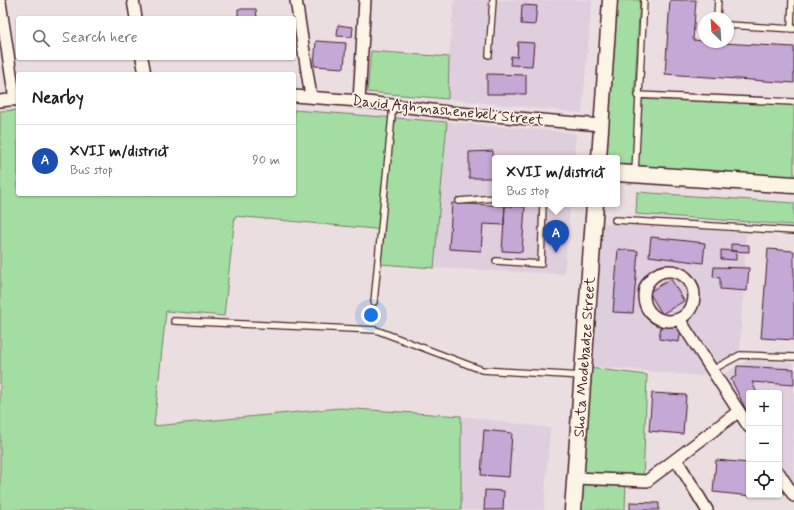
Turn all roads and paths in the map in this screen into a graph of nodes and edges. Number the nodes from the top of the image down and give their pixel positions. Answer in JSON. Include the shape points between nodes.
{"nodes":[{"id":1,"x":133,"y":0,"type":"edge"},
{"id":2,"x":296,"y":0,"type":"edge"},
{"id":3,"x":365,"y":0,"type":"edge"},
{"id":4,"x":493,"y":0,"type":"edge"},
{"id":5,"x":610,"y":0,"type":"edge"},
{"id":6,"x":644,"y":0,"type":"edge"},
{"id":7,"x":718,"y":0,"type":"edge"},
{"id":8,"x":792,"y":0,"type":"edge"},
{"id":9,"x":0,"y":2,"type":"edge"},
{"id":10,"x":717,"y":12,"type":"edge"},
{"id":11,"x":136,"y":16,"type":"edge"},
{"id":12,"x":734,"y":25,"type":"edge"},
{"id":13,"x":793,"y":29,"type":"edge"},
{"id":14,"x":489,"y":55,"type":"dead end"},
{"id":15,"x":142,"y":60,"type":"edge"},
{"id":16,"x":145,"y":72,"type":"edge"},
{"id":17,"x":638,"y":95,"type":"junction"},
{"id":18,"x":296,"y":96,"type":"edge"},
{"id":19,"x":311,"y":97,"type":"junction"},
{"id":20,"x":16,"y":100,"type":"edge"},
{"id":21,"x":0,"y":101,"type":"edge"},
{"id":22,"x":359,"y":101,"type":"junction"},
{"id":23,"x":794,"y":102,"type":"edge"},
{"id":24,"x":393,"y":105,"type":"junction"},
{"id":25,"x":601,"y":125,"type":"junction"},
{"id":26,"x":599,"y":155,"type":"edge"},
{"id":27,"x":620,"y":173,"type":"edge"},
{"id":28,"x":635,"y":174,"type":"junction"},
{"id":29,"x":794,"y":185,"type":"edge"},
{"id":30,"x":492,"y":198,"type":"edge"},
{"id":31,"x":459,"y":201,"type":"dead end"},
{"id":32,"x":544,"y":207,"type":"edge"},
{"id":33,"x":595,"y":207,"type":"edge"},
{"id":34,"x":615,"y":220,"type":"dead end"},
{"id":35,"x":794,"y":231,"type":"edge"},
{"id":36,"x":496,"y":261,"type":"dead end"},
{"id":37,"x":374,"y":302,"type":"dead end"},
{"id":38,"x":679,"y":319,"type":"junction"},
{"id":39,"x":174,"y":321,"type":"dead end"},
{"id":40,"x":794,"y":357,"type":"edge"},
{"id":41,"x":712,"y":370,"type":"junction"},
{"id":42,"x":583,"y":376,"type":"junction"},
{"id":43,"x":739,"y":411,"type":"junction"},
{"id":44,"x":748,"y":426,"type":"edge"},
{"id":45,"x":676,"y":459,"type":"junction"},
{"id":46,"x":575,"y":478,"type":"junction"},
{"id":47,"x":782,"y":478,"type":"edge"},
{"id":48,"x":794,"y":496,"type":"edge"},
{"id":49,"x":573,"y":510,"type":"edge"},
{"id":50,"x":708,"y":510,"type":"edge"}],
"edges":[{"from":1,"to":11,"type":"street"},
{"from":2,"to":19,"type":"street"},
{"from":3,"to":22,"type":"street"},
{"from":4,"to":14,"type":"lane"},
{"from":5,"to":25,"type":"street"},
{"from":6,"to":17,"type":"lane"},
{"from":7,"to":10,"type":"lane"},
{"from":8,"to":13,"type":"lane"},
{"from":9,"to":20,"type":"street"},
{"from":12,"to":13,"type":"lane"},
{"from":15,"to":16,"type":"street"},
{"from":17,"to":23,"type":"lane"},
{"from":17,"to":28,"type":"lane"},
{"from":18,"to":19,"type":"street","name":"David Aghmashenebeli Street"},
{"from":19,"to":22,"type":"street","name":"David Aghmashenebeli Street"},
{"from":20,"to":21,"type":"street"},
{"from":22,"to":24,"type":"street","name":"David Aghmashenebeli Street"},
{"from":24,"to":25,"type":"street","name":"David Aghmashenebeli Street"},
{"from":24,"to":37,"type":"lane"},
{"from":25,"to":26,"type":"street"},
{"from":27,"to":28,"type":"main road"},
{"from":28,"to":29,"type":"main road"},
{"from":30,"to":31,"type":"lane"},
{"from":32,"to":36,"type":"lane","via":[[541,264]]},
{"from":33,"to":42,"type":"main road","name":"Shota Modebadze Street"},
{"from":34,"to":35,"type":"lane"},
{"from":38,"to":38,"type":"street","via":[[692,308],[694,290],[689,280],[681,273],[671,270],[660,272],[651,278],[646,286],[644,304],[659,320]]},
{"from":38,"to":41,"type":"street"},
{"from":39,"to":42,"type":"lane","via":[[376,330],[482,370]]},
{"from":40,"to":41,"type":"lane","via":[[740,355]]},
{"from":41,"to":43,"type":"street"},
{"from":42,"to":46,"type":"main road","name":"Shota Modebadze Street"},
{"from":43,"to":44,"type":"street"},
{"from":43,"to":45,"type":"street"},
{"from":45,"to":46,"type":"street","via":[[647,481]]},
{"from":45,"to":50,"type":"street"},
{"from":46,"to":49,"type":"main road","name":"Shota Modebadze Street"},
{"from":47,"to":48,"type":"street"}]}
